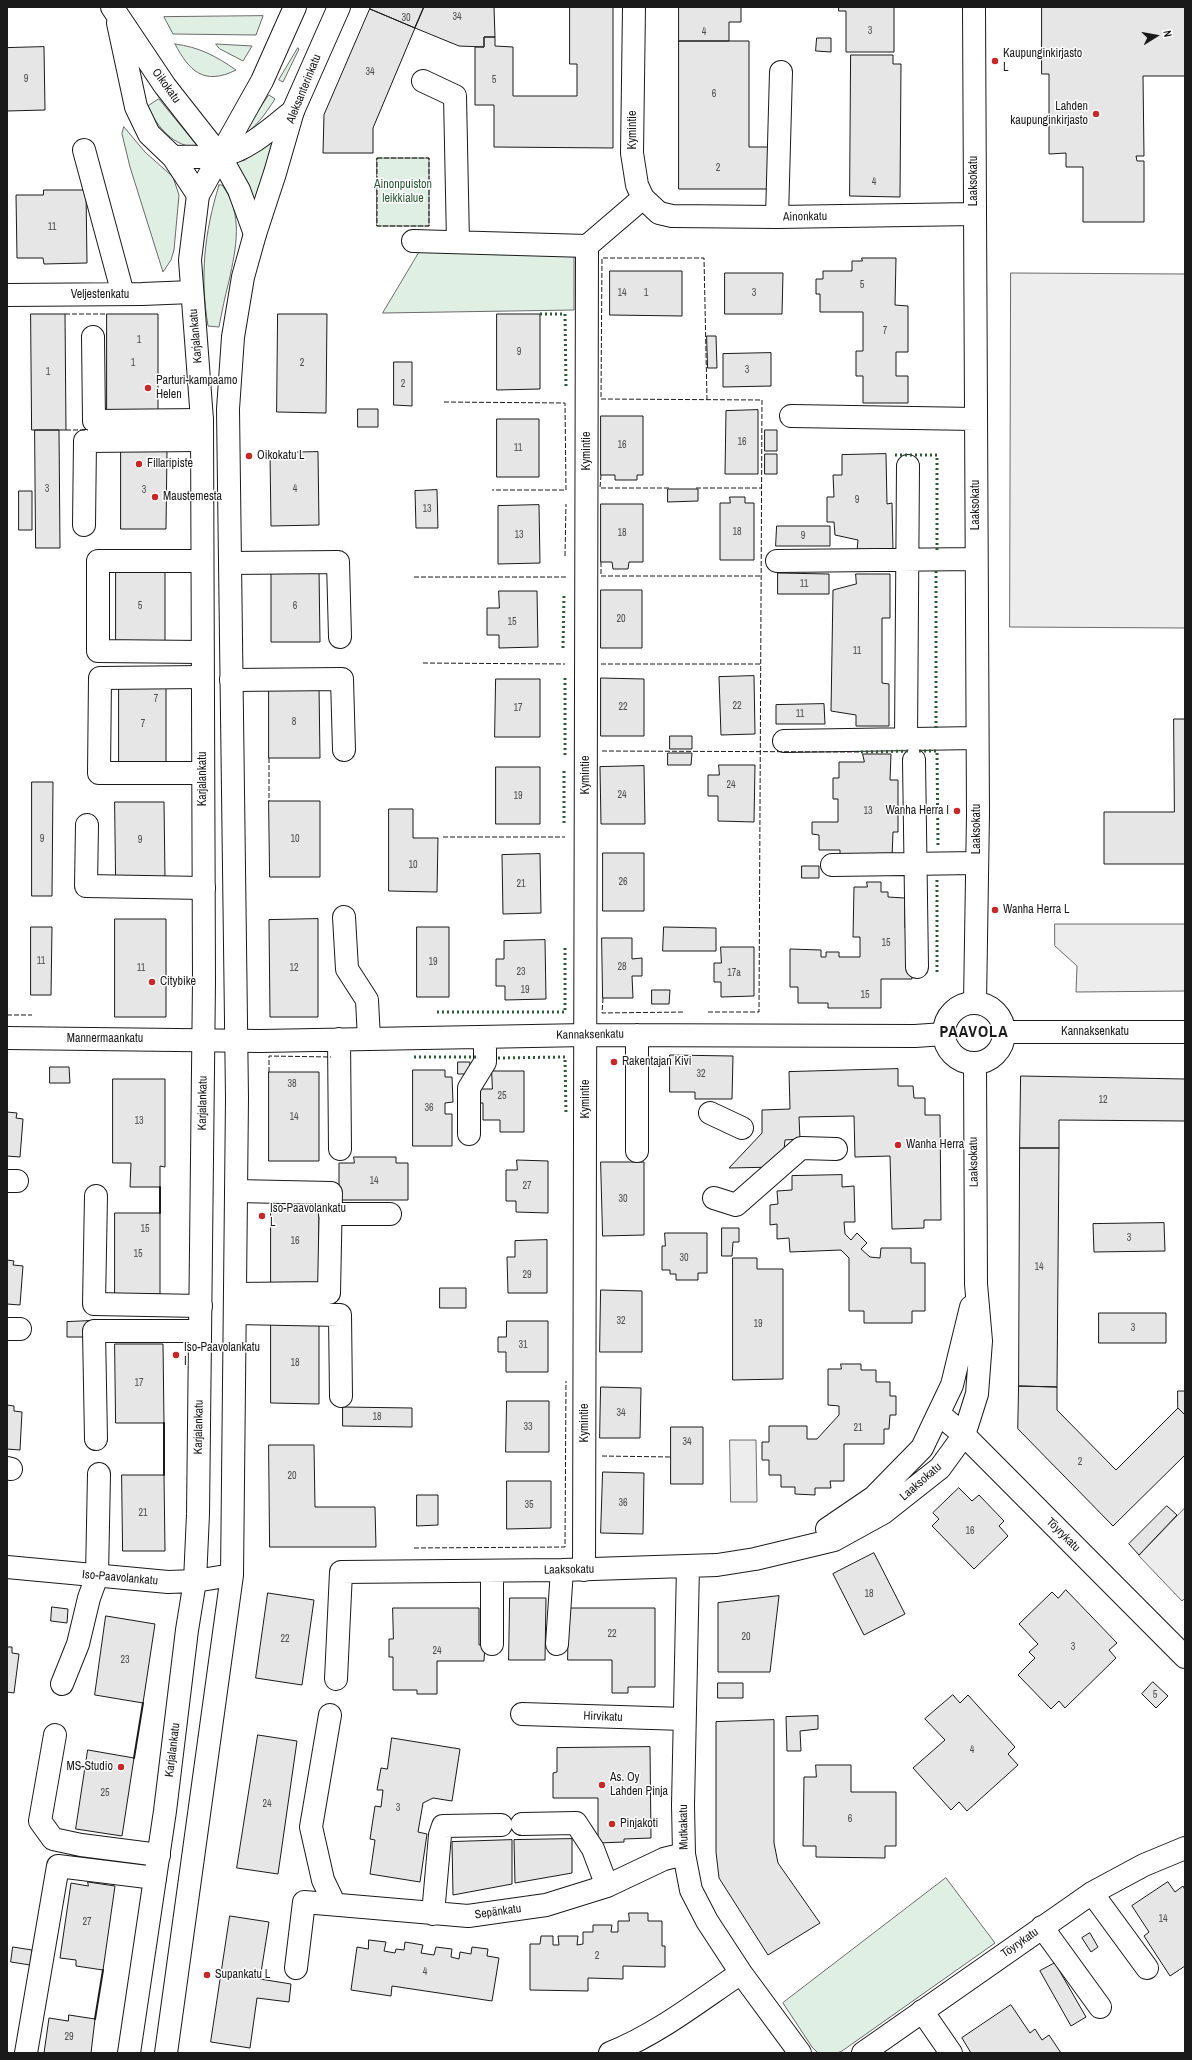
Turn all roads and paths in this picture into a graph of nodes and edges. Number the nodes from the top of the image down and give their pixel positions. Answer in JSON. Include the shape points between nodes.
{"nodes":[{"id":1,"x":295,"y":7,"type":"edge"},
{"id":2,"x":339,"y":7,"type":"edge"},
{"id":3,"x":634,"y":7,"type":"edge"},
{"id":4,"x":974,"y":7,"type":"edge"},
{"id":5,"x":114,"y":10,"type":"edge"},
{"id":6,"x":780,"y":72,"type":"dead end"},
{"id":7,"x":423,"y":81,"type":"dead end"},
{"id":8,"x":293,"y":111,"type":"junction"},
{"id":9,"x":84,"y":150,"type":"dead end"},
{"id":10,"x":220,"y":156,"type":"junction"},
{"id":11,"x":174,"y":157,"type":"junction"},
{"id":12,"x":198,"y":195,"type":"junction"},
{"id":13,"x":643,"y":198,"type":"junction"},
{"id":14,"x":974,"y":214,"type":"junction"},
{"id":15,"x":777,"y":217,"type":"junction"},
{"id":16,"x":255,"y":234,"type":"junction"},
{"id":17,"x":413,"y":241,"type":"dead end"},
{"id":18,"x":458,"y":242,"type":"junction"},
{"id":19,"x":587,"y":246,"type":"junction"},
{"id":20,"x":192,"y":292,"type":"junction"},
{"id":21,"x":123,"y":294,"type":"junction"},
{"id":22,"x":7,"y":295,"type":"edge"},
{"id":23,"x":93,"y":337,"type":"dead end"},
{"id":24,"x":791,"y":416,"type":"dead end"},
{"id":25,"x":975,"y":419,"type":"junction"},
{"id":26,"x":202,"y":430,"type":"junction"},
{"id":27,"x":908,"y":466,"type":"dead end"},
{"id":28,"x":84,"y":525,"type":"dead end"},
{"id":29,"x":976,"y":559,"type":"junction"},
{"id":30,"x":907,"y":560,"type":"junction"},
{"id":31,"x":202,"y":561,"type":"junction"},
{"id":32,"x":777,"y":561,"type":"dead end"},
{"id":33,"x":231,"y":563,"type":"junction"},
{"id":34,"x":340,"y":638,"type":"dead end"},
{"id":35,"x":202,"y":652,"type":"junction"},
{"id":36,"x":202,"y":677,"type":"junction"},
{"id":37,"x":231,"y":680,"type":"junction"},
{"id":38,"x":977,"y":738,"type":"junction"},
{"id":39,"x":906,"y":739,"type":"junction"},
{"id":40,"x":784,"y":741,"type":"dead end"},
{"id":41,"x":344,"y":750,"type":"dead end"},
{"id":42,"x":914,"y":760,"type":"dead end"},
{"id":43,"x":203,"y":773,"type":"junction"},
{"id":44,"x":87,"y":825,"type":"dead end"},
{"id":45,"x":977,"y":863,"type":"junction"},
{"id":46,"x":916,"y":864,"type":"junction"},
{"id":47,"x":832,"y":865,"type":"dead end"},
{"id":48,"x":204,"y":888,"type":"junction"},
{"id":49,"x":344,"y":917,"type":"dead end"},
{"id":50,"x":917,"y":967,"type":"dead end"},
{"id":51,"x":975,"y":1003,"type":"junction"},
{"id":52,"x":1004,"y":1032,"type":"junction"},
{"id":53,"x":1185,"y":1032,"type":"edge"},
{"id":54,"x":944,"y":1034,"type":"junction"},
{"id":55,"x":586,"y":1035,"type":"junction"},
{"id":56,"x":638,"y":1035,"type":"junction"},
{"id":57,"x":485,"y":1037,"type":"junction"},
{"id":58,"x":7,"y":1038,"type":"edge"},
{"id":59,"x":204,"y":1039,"type":"junction"},
{"id":60,"x":236,"y":1039,"type":"junction"},
{"id":61,"x":340,"y":1039,"type":"junction"},
{"id":62,"x":369,"y":1039,"type":"junction"},
{"id":63,"x":975,"y":1063,"type":"junction"},
{"id":64,"x":710,"y":1113,"type":"dead end"},
{"id":65,"x":742,"y":1128,"type":"dead end"},
{"id":66,"x":469,"y":1134,"type":"dead end"},
{"id":67,"x":340,"y":1149,"type":"dead end"},
{"id":68,"x":836,"y":1149,"type":"dead end"},
{"id":69,"x":637,"y":1151,"type":"dead end"},
{"id":70,"x":236,"y":1191,"type":"junction"},
{"id":71,"x":96,"y":1196,"type":"dead end"},
{"id":72,"x":714,"y":1198,"type":"dead end"},
{"id":73,"x":330,"y":1214,"type":"junction"},
{"id":74,"x":390,"y":1214,"type":"dead end"},
{"id":75,"x":976,"y":1284,"type":"junction"},
{"id":76,"x":235,"y":1304,"type":"junction"},
{"id":77,"x":201,"y":1306,"type":"junction"},
{"id":78,"x":200,"y":1331,"type":"junction"},
{"id":79,"x":341,"y":1396,"type":"dead end"},
{"id":80,"x":939,"y":1414,"type":"junction"},
{"id":81,"x":964,"y":1435,"type":"junction"},
{"id":82,"x":96,"y":1439,"type":"dead end"},
{"id":83,"x":98,"y":1474,"type":"dead end"},
{"id":84,"x":796,"y":1550,"type":"junction"},
{"id":85,"x":688,"y":1566,"type":"junction"},
{"id":86,"x":7,"y":1567,"type":"edge"},
{"id":87,"x":562,"y":1570,"type":"junction"},
{"id":88,"x":584,"y":1570,"type":"junction"},
{"id":89,"x":492,"y":1571,"type":"junction"},
{"id":90,"x":232,"y":1575,"type":"junction"},
{"id":91,"x":97,"y":1576,"type":"junction"},
{"id":92,"x":195,"y":1581,"type":"junction"},
{"id":93,"x":492,"y":1644,"type":"dead end"},
{"id":94,"x":558,"y":1644,"type":"dead end"},
{"id":95,"x":1185,"y":1657,"type":"edge"},
{"id":96,"x":336,"y":1680,"type":"dead end"},
{"id":97,"x":62,"y":1684,"type":"dead end"},
{"id":98,"x":522,"y":1714,"type":"dead end"},
{"id":99,"x":330,"y":1716,"type":"dead end"},
{"id":100,"x":684,"y":1719,"type":"junction"},
{"id":101,"x":55,"y":1735,"type":"dead end"},
{"id":102,"x":522,"y":1824,"type":"dead end"},
{"id":103,"x":500,"y":1825,"type":"dead end"},
{"id":104,"x":1185,"y":1848,"type":"edge"},
{"id":105,"x":684,"y":1854,"type":"junction"},
{"id":106,"x":159,"y":1855,"type":"junction"},
{"id":107,"x":155,"y":1878,"type":"junction"},
{"id":108,"x":607,"y":1886,"type":"junction"},
{"id":109,"x":1092,"y":1893,"type":"junction"},
{"id":110,"x":334,"y":1903,"type":"junction"},
{"id":111,"x":433,"y":1914,"type":"junction"},
{"id":112,"x":1042,"y":1927,"type":"junction"},
{"id":113,"x":296,"y":1968,"type":"dead end"},
{"id":114,"x":1147,"y":1968,"type":"dead end"},
{"id":115,"x":741,"y":1973,"type":"junction"},
{"id":116,"x":1100,"y":2007,"type":"dead end"},
{"id":117,"x":922,"y":2011,"type":"junction"},
{"id":118,"x":869,"y":2051,"type":"edge"},
{"id":119,"x":26,"y":2053,"type":"edge"},
{"id":120,"x":129,"y":2053,"type":"edge"},
{"id":121,"x":166,"y":2053,"type":"edge"},
{"id":122,"x":610,"y":2053,"type":"edge"},
{"id":123,"x":800,"y":2053,"type":"edge"},
{"id":124,"x":951,"y":2053,"type":"edge"}],
"edges":[{"from":1,"to":10,"type":"street","via":[[262,80]]},
{"from":2,"to":8,"type":"street","name":"Aleksanterinkatu"},
{"from":3,"to":13,"type":"street","name":"Kymintie","via":[[632,153],[637,185]]},
{"from":4,"to":14,"type":"street","name":"Laaksokatu"},
{"from":5,"to":10,"type":"street","name":"Oikokatu","via":[[165,86]]},
{"from":5,"to":11,"type":"street","name":"Oikokatu","via":[[136,107],[149,134]]},
{"from":6,"to":15,"type":"street"},
{"from":7,"to":18,"type":"street","via":[[455,96]]},
{"from":8,"to":10,"type":"street","via":[[263,135],[243,147]]},
{"from":8,"to":16,"type":"street","name":"Aleksanterinkatu"},
{"from":9,"to":21,"type":"street"},
{"from":10,"to":11,"type":"street"},
{"from":10,"to":12,"type":"street","name":"Karjalankatu"},
{"from":10,"to":16,"type":"street","name":"Oikokatu","via":[[239,190]]},
{"from":11,"to":12,"type":"street","name":"Oikokatu"},
{"from":12,"to":20,"type":"street","name":"Karjalankatu","via":[[190,260]]},
{"from":13,"to":15,"type":"street","name":"Ainonkatu","via":[[659,213],[672,216]]},
{"from":13,"to":19,"type":"street"},
{"from":14,"to":15,"type":"street","name":"Ainonkatu"},
{"from":14,"to":25,"type":"street","name":"Laaksokatu"},
{"from":16,"to":33,"type":"street","via":[[233,337],[228,409]]},
{"from":17,"to":18,"type":"street"},
{"from":18,"to":19,"type":"street"},
{"from":19,"to":55,"type":"street","name":"Kymintie"},
{"from":20,"to":21,"type":"street","name":"Veljestenkatu"},
{"from":20,"to":26,"type":"street","name":"Karjalankatu"},
{"from":21,"to":22,"type":"street","name":"Veljestenkatu"},
{"from":23,"to":26,"type":"street","via":[[94,421]]},
{"from":24,"to":25,"type":"street"},
{"from":25,"to":29,"type":"street","name":"Laaksokatu"},
{"from":26,"to":28,"type":"street","via":[[85,441]]},
{"from":26,"to":31,"type":"street","name":"Karjalankatu"},
{"from":27,"to":30,"type":"street"},
{"from":29,"to":30,"type":"street"},
{"from":29,"to":38,"type":"street","name":"Laaksokatu"},
{"from":30,"to":32,"type":"street"},
{"from":30,"to":39,"type":"street"},
{"from":31,"to":35,"type":"street","name":"Karjalankatu"},
{"from":31,"to":35,"type":"street","via":[[98,561],[98,651]]},
{"from":33,"to":34,"type":"street","via":[[338,562]]},
{"from":33,"to":37,"type":"street"},
{"from":35,"to":36,"type":"street","name":"Karjalankatu"},
{"from":36,"to":43,"type":"street","name":"Karjalankatu"},
{"from":36,"to":43,"type":"street","via":[[100,678],[99,773]]},
{"from":37,"to":41,"type":"street","via":[[342,679]]},
{"from":37,"to":60,"type":"street"},
{"from":38,"to":39,"type":"street"},
{"from":38,"to":45,"type":"street","name":"Laaksokatu"},
{"from":39,"to":40,"type":"street"},
{"from":42,"to":46,"type":"street"},
{"from":43,"to":48,"type":"street","name":"Karjalankatu"},
{"from":44,"to":48,"type":"street","via":[[86,886]]},
{"from":45,"to":46,"type":"street"},
{"from":45,"to":51,"type":"street","name":"Laaksokatu"},
{"from":46,"to":47,"type":"street"},
{"from":46,"to":50,"type":"street"},
{"from":48,"to":59,"type":"street","name":"Karjalankatu"},
{"from":49,"to":62,"type":"street","via":[[347,969],[367,1000]]},
{"from":51,"to":52,"type":"street","via":[[990,1007],[1000,1018]]},
{"from":51,"to":54,"type":"street","via":[[959,1007],[948,1018]]},
{"from":52,"to":53,"type":"street","name":"Kannaksenkatu"},
{"from":52,"to":63,"type":"street","via":[[1001,1047],[990,1059]]},
{"from":54,"to":56,"type":"street","name":"Kannaksenkatu"},
{"from":54,"to":63,"type":"street","via":[[948,1049],[959,1060]]},
{"from":55,"to":56,"type":"street","name":"Kannaksenkatu"},
{"from":55,"to":57,"type":"street","name":"Kannaksenkatu"},
{"from":55,"to":88,"type":"street","name":"Kymintie"},
{"from":56,"to":69,"type":"street"},
{"from":57,"to":62,"type":"street","name":"Kannaksenkatu"},
{"from":57,"to":66,"type":"street","via":[[485,1062],[469,1088]]},
{"from":58,"to":59,"type":"street","name":"Mannermaankatu"},
{"from":59,"to":60,"type":"street","name":"Mannermaankatu"},
{"from":59,"to":77,"type":"street","name":"Karjalankatu"},
{"from":60,"to":61,"type":"street","name":"Kannaksenkatu"},
{"from":60,"to":70,"type":"street"},
{"from":61,"to":62,"type":"street","name":"Kannaksenkatu"},
{"from":61,"to":67,"type":"street"},
{"from":63,"to":75,"type":"street","name":"Laaksokatu"},
{"from":64,"to":65,"type":"street"},
{"from":68,"to":72,"type":"street","via":[[801,1148],[736,1205]]},
{"from":70,"to":73,"type":"street","via":[[331,1193]]},
{"from":70,"to":76,"type":"street"},
{"from":71,"to":77,"type":"street","via":[[94,1304]]},
{"from":73,"to":74,"type":"street"},
{"from":73,"to":76,"type":"street","via":[[329,1293]]},
{"from":75,"to":80,"type":"street","name":"Laaksokatu","via":[[952,1385]]},
{"from":75,"to":81,"type":"street","name":"Laaksokatu","via":[[981,1341],[977,1394]]},
{"from":76,"to":79,"type":"street","via":[[340,1315]]},
{"from":76,"to":90,"type":"street"},
{"from":77,"to":78,"type":"street","name":"Karjalankatu"},
{"from":78,"to":82,"type":"street","via":[[94,1331]]},
{"from":78,"to":92,"type":"street","name":"Karjalankatu"},
{"from":80,"to":81,"type":"street","name":"Töyrykatu"},
{"from":80,"to":84,"type":"street","name":"Laaksokatu","via":[[922,1448],[874,1498]]},
{"from":81,"to":84,"type":"street","name":"Laaksokatu","via":[[940,1468],[883,1513],[834,1540]]},
{"from":81,"to":95,"type":"street","name":"Töyrykatu"},
{"from":83,"to":91,"type":"street"},
{"from":84,"to":85,"type":"street","name":"Laaksokatu","via":[[717,1565]]},
{"from":85,"to":88,"type":"street","name":"Laaksokatu"},
{"from":85,"to":100,"type":"street","name":"Mutkakatu"},
{"from":86,"to":91,"type":"street","name":"Iso-Paavolankatu"},
{"from":87,"to":88,"type":"street","name":"Laaksokatu"},
{"from":87,"to":89,"type":"street","name":"Laaksokatu"},
{"from":87,"to":94,"type":"street"},
{"from":89,"to":93,"type":"street"},
{"from":89,"to":96,"type":"street","name":"Laaksokatu","via":[[341,1572]]},
{"from":90,"to":92,"type":"street","name":"Iso-Paavolankatu"},
{"from":90,"to":121,"type":"street"},
{"from":91,"to":92,"type":"street","name":"Iso-Paavolankatu","via":[[168,1582]]},
{"from":91,"to":97,"type":"street","via":[[78,1644]]},
{"from":92,"to":106,"type":"street","name":"Karjalankatu"},
{"from":98,"to":100,"type":"street","name":"Hirvikatu"},
{"from":99,"to":110,"type":"street","via":[[311,1827],[323,1880]]},
{"from":100,"to":105,"type":"street","name":"Mutkakatu"},
{"from":101,"to":106,"type":"street","via":[[40,1821],[53,1839]]},
{"from":102,"to":108,"type":"street","via":[[576,1823],[593,1849]]},
{"from":103,"to":111,"type":"street","via":[[443,1826]]},
{"from":104,"to":109,"type":"street","name":"Töyrykatu","via":[[1144,1865]]},
{"from":105,"to":108,"type":"street","name":"Sepänkatu","via":[[664,1859]]},
{"from":105,"to":115,"type":"street","name":"Mutkakatu","via":[[691,1890],[707,1921]]},
{"from":106,"to":107,"type":"street","name":"Karjalankatu"},
{"from":107,"to":119,"type":"street","via":[[58,1866]]},
{"from":107,"to":120,"type":"street","name":"Karjalankatu"},
{"from":108,"to":111,"type":"street","name":"Sepänkatu","via":[[546,1904],[468,1916]]},
{"from":109,"to":112,"type":"street","name":"Töyrykatu"},
{"from":109,"to":114,"type":"street"},
{"from":110,"to":111,"type":"street","name":"Sepänkatu"},
{"from":110,"to":113,"type":"street","name":"Sepänkatu","via":[[304,1902]]},
{"from":112,"to":116,"type":"street"},
{"from":112,"to":117,"type":"street","name":"Töyrykatu"},
{"from":115,"to":122,"type":"street","via":[[668,2023],[628,2046]]},
{"from":115,"to":123,"type":"street","name":"Mutkakatu"},
{"from":117,"to":118,"type":"street","name":"Töyrykatu"},
{"from":117,"to":124,"type":"street"}]}
